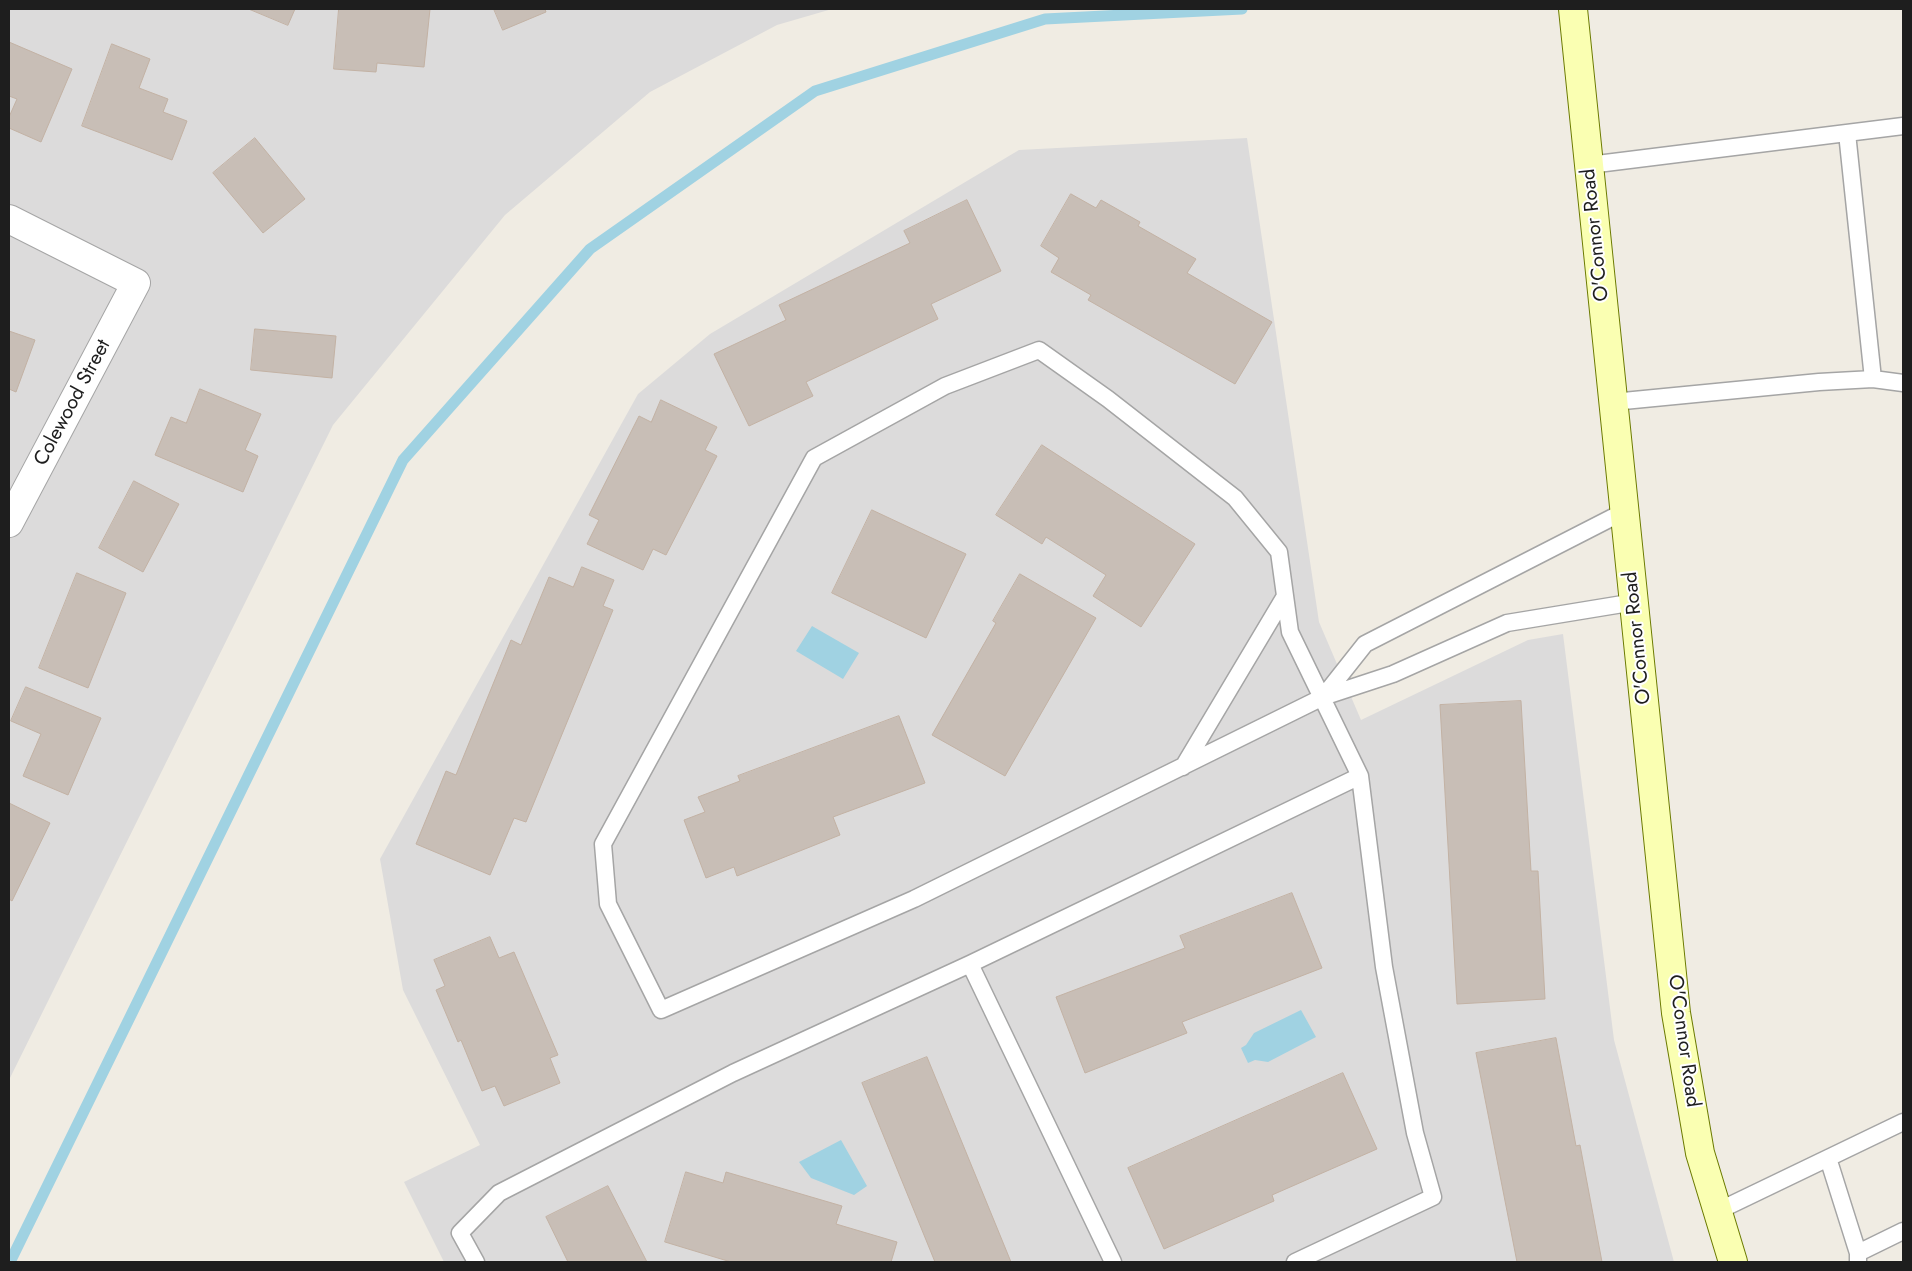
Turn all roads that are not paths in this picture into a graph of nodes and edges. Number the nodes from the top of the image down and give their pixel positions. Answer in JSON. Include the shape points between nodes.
{"nodes":[{"id":1,"x":1573,"y":9,"type":"edge"},
{"id":2,"x":1903,"y":126,"type":"edge"},
{"id":3,"x":1847,"y":133,"type":"junction"},
{"id":4,"x":1589,"y":165,"type":"junction"},
{"id":5,"x":9,"y":219,"type":"edge"},
{"id":6,"x":1873,"y":379,"type":"junction"},
{"id":7,"x":1903,"y":383,"type":"edge"},
{"id":8,"x":1613,"y":402,"type":"junction"},
{"id":9,"x":1625,"y":511,"type":"junction"},
{"id":10,"x":9,"y":523,"type":"edge"},
{"id":11,"x":1285,"y":596,"type":"junction"},
{"id":12,"x":1635,"y":602,"type":"junction"},
{"id":13,"x":1323,"y":698,"type":"junction"},
{"id":14,"x":1183,"y":767,"type":"junction"},
{"id":15,"x":1360,"y":776,"type":"junction"},
{"id":16,"x":970,"y":964,"type":"junction"},
{"id":17,"x":1903,"y":1122,"type":"edge"},
{"id":18,"x":1828,"y":1158,"type":"junction"},
{"id":19,"x":1718,"y":1211,"type":"junction"},
{"id":20,"x":1903,"y":1231,"type":"edge"},
{"id":21,"x":1858,"y":1257,"type":"edge"},
{"id":22,"x":476,"y":1262,"type":"edge"},
{"id":23,"x":1113,"y":1262,"type":"edge"},
{"id":24,"x":1295,"y":1262,"type":"edge"},
{"id":25,"x":1733,"y":1262,"type":"edge"}],
"edges":[{"from":1,"to":4,"type":"main road","name":"O'Connor Road"},
{"from":2,"to":3,"type":"lane"},
{"from":3,"to":4,"type":"lane"},
{"from":3,"to":6,"type":"lane"},
{"from":4,"to":8,"type":"main road","name":"O'Connor Road"},
{"from":5,"to":10,"type":"street","name":"Colewood Street","via":[[136,283]]},
{"from":6,"to":7,"type":"lane"},
{"from":6,"to":8,"type":"lane"},
{"from":8,"to":9,"type":"main road","name":"O'Connor Road"},
{"from":9,"to":12,"type":"main road","name":"O'Connor Road"},
{"from":9,"to":13,"type":"lane","via":[[1365,644]]},
{"from":11,"to":13,"type":"lane","via":[[1290,632]]},
{"from":11,"to":14,"type":"lane"},
{"from":11,"to":14,"type":"lane","via":[[1279,552],[1235,498],[1039,350],[945,386],[814,458],[603,844],[608,904],[661,1010],[914,899]]},
{"from":12,"to":13,"type":"lane","via":[[1508,623],[1393,674]]},
{"from":12,"to":19,"type":"main road","name":"O'Connor Road","via":[[1676,1013],[1700,1153]]},
{"from":13,"to":14,"type":"lane"},
{"from":13,"to":15,"type":"lane"},
{"from":15,"to":16,"type":"lane"},
{"from":15,"to":24,"type":"lane","via":[[1384,967],[1415,1132],[1433,1197]]},
{"from":16,"to":22,"type":"lane","via":[[733,1073],[499,1194],[460,1233]]},
{"from":16,"to":23,"type":"lane"},
{"from":17,"to":18,"type":"lane"},
{"from":18,"to":19,"type":"lane"},
{"from":18,"to":21,"type":"lane"},
{"from":19,"to":25,"type":"main road","name":"O'Connor Road"},
{"from":20,"to":21,"type":"lane"}]}
